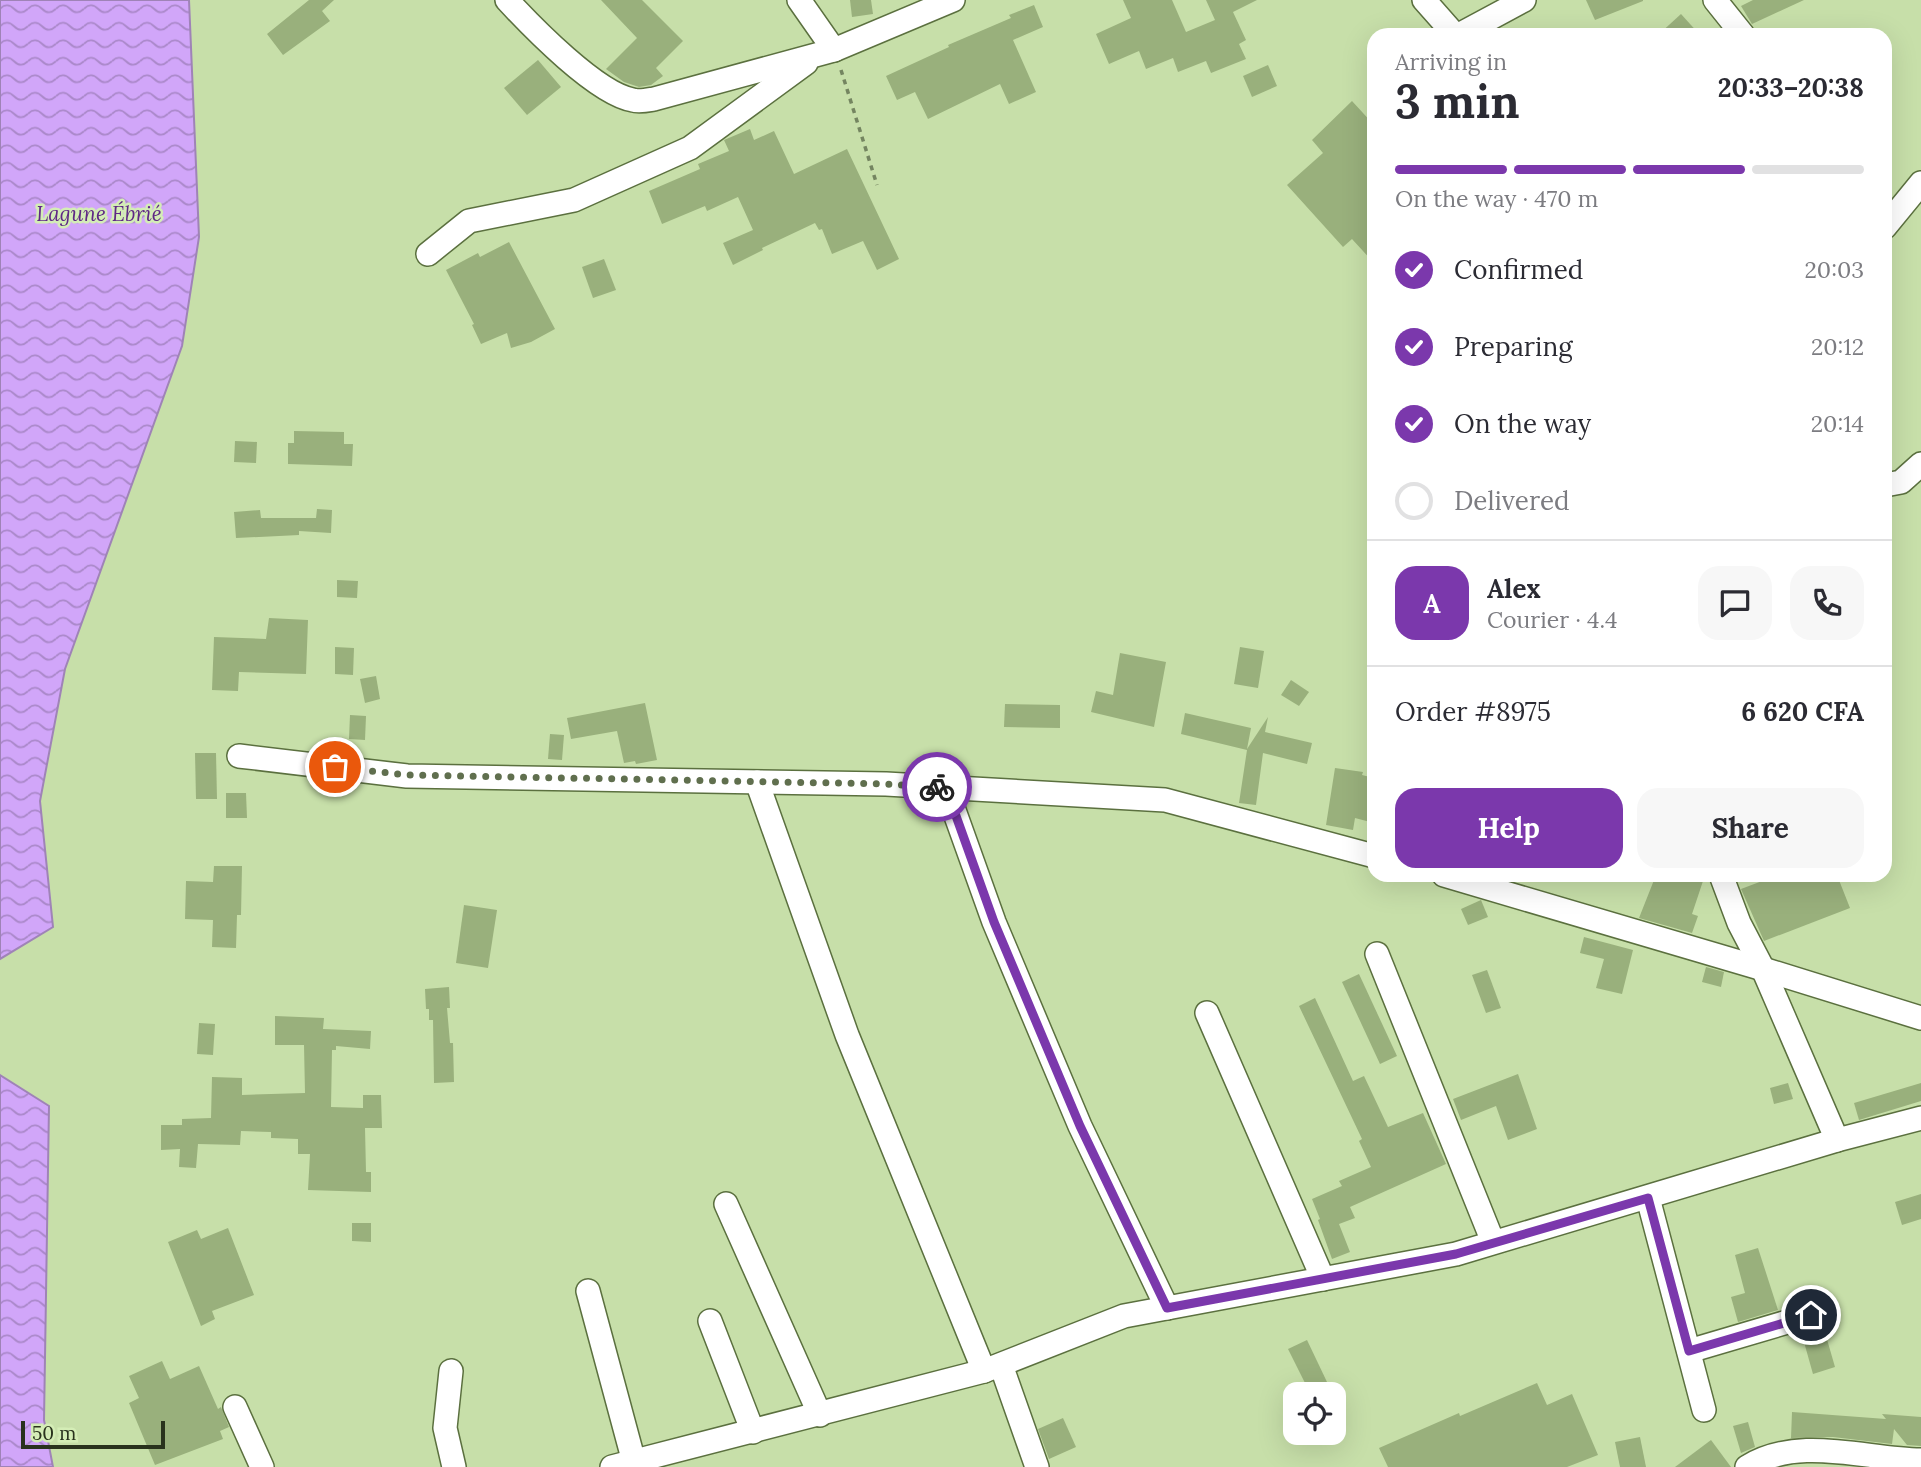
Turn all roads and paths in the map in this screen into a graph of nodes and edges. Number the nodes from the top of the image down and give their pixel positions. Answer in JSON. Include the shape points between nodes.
{"nodes":[{"id":1,"x":507,"y":0,"type":"edge"},
{"id":2,"x":799,"y":0,"type":"edge"},
{"id":3,"x":953,"y":0,"type":"edge"},
{"id":4,"x":1424,"y":0,"type":"edge"},
{"id":5,"x":1524,"y":0,"type":"edge"},
{"id":6,"x":1715,"y":0,"type":"edge"},
{"id":7,"x":1450,"y":28,"type":"edge"},
{"id":8,"x":1470,"y":28,"type":"edge"},
{"id":9,"x":1738,"y":28,"type":"edge"},
{"id":10,"x":826,"y":53,"type":"junction"},
{"id":11,"x":1921,"y":183,"type":"edge"},
{"id":12,"x":877,"y":185,"type":"dead end"},
{"id":13,"x":1892,"y":209,"type":"edge"},
{"id":14,"x":428,"y":254,"type":"dead end"},
{"id":15,"x":1921,"y":464,"type":"edge"},
{"id":16,"x":1892,"y":484,"type":"edge"},
{"id":17,"x":239,"y":756,"type":"dead end"},
{"id":18,"x":757,"y":782,"type":"junction"},
{"id":19,"x":946,"y":788,"type":"junction"},
{"id":20,"x":1367,"y":854,"type":"edge"},
{"id":21,"x":1468,"y":882,"type":"edge"},
{"id":22,"x":1724,"y":882,"type":"edge"},
{"id":23,"x":1377,"y":954,"type":"dead end"},
{"id":24,"x":1763,"y":969,"type":"junction"},
{"id":25,"x":1207,"y":1013,"type":"dead end"},
{"id":26,"x":1921,"y":1018,"type":"edge"},
{"id":27,"x":1921,"y":1118,"type":"edge"},
{"id":28,"x":1837,"y":1140,"type":"junction"},
{"id":29,"x":1648,"y":1198,"type":"junction"},
{"id":30,"x":726,"y":1204,"type":"dead end"},
{"id":31,"x":1493,"y":1242,"type":"junction"},
{"id":32,"x":1323,"y":1279,"type":"junction"},
{"id":33,"x":588,"y":1291,"type":"dead end"},
{"id":34,"x":1167,"y":1308,"type":"junction"},
{"id":35,"x":1811,"y":1315,"type":"dead end"},
{"id":36,"x":710,"y":1321,"type":"dead end"},
{"id":37,"x":1689,"y":1351,"type":"junction"},
{"id":38,"x":993,"y":1368,"type":"junction"},
{"id":39,"x":451,"y":1371,"type":"dead end"},
{"id":40,"x":235,"y":1407,"type":"dead end"},
{"id":41,"x":1704,"y":1410,"type":"dead end"},
{"id":42,"x":820,"y":1415,"type":"junction"},
{"id":43,"x":753,"y":1432,"type":"junction"},
{"id":44,"x":1798,"y":1459,"type":"edge"},
{"id":45,"x":1907,"y":1462,"type":"edge"},
{"id":46,"x":624,"y":1465,"type":"edge"},
{"id":47,"x":262,"y":1467,"type":"edge"},
{"id":48,"x":454,"y":1467,"type":"edge"},
{"id":49,"x":1037,"y":1467,"type":"edge"},
{"id":50,"x":1747,"y":1467,"type":"edge"}],
"edges":[{"from":1,"to":10,"type":"street","via":[[544,39],[605,88],[632,100],[654,99]]},
{"from":2,"to":10,"type":"street"},
{"from":3,"to":10,"type":"street"},
{"from":4,"to":7,"type":"street"},
{"from":5,"to":8,"type":"street"},
{"from":6,"to":9,"type":"street"},
{"from":10,"to":12,"type":"path"},
{"from":10,"to":14,"type":"street","via":[[690,148],[574,200],[469,221]]},
{"from":11,"to":13,"type":"street"},
{"from":15,"to":16,"type":"street","via":[[1901,482]]},
{"from":17,"to":18,"type":"street","via":[[407,775]]},
{"from":18,"to":19,"type":"street"},
{"from":18,"to":38,"type":"street","via":[[847,1035]]},
{"from":19,"to":20,"type":"street","via":[[1165,800]]},
{"from":19,"to":34,"type":"street","via":[[994,922],[1080,1126]]},
{"from":21,"to":24,"type":"street"},
{"from":22,"to":24,"type":"street"},
{"from":23,"to":31,"type":"street"},
{"from":24,"to":26,"type":"street"},
{"from":24,"to":28,"type":"street"},
{"from":25,"to":32,"type":"street"},
{"from":27,"to":28,"type":"street"},
{"from":28,"to":29,"type":"street"},
{"from":29,"to":31,"type":"street"},
{"from":29,"to":37,"type":"street"},
{"from":30,"to":42,"type":"street"},
{"from":31,"to":32,"type":"street","via":[[1456,1254]]},
{"from":32,"to":34,"type":"street"},
{"from":33,"to":46,"type":"street"},
{"from":34,"to":38,"type":"street","via":[[1124,1316]]},
{"from":35,"to":37,"type":"street"},
{"from":36,"to":43,"type":"street"},
{"from":37,"to":41,"type":"street"},
{"from":38,"to":42,"type":"street"},
{"from":38,"to":49,"type":"street"},
{"from":39,"to":48,"type":"street","via":[[445,1428]]},
{"from":40,"to":47,"type":"street"},
{"from":42,"to":43,"type":"street"},
{"from":43,"to":46,"type":"street"},
{"from":44,"to":45,"type":"street","via":[[1845,1451]]},
{"from":44,"to":50,"type":"street","via":[[1764,1457]]}]}
